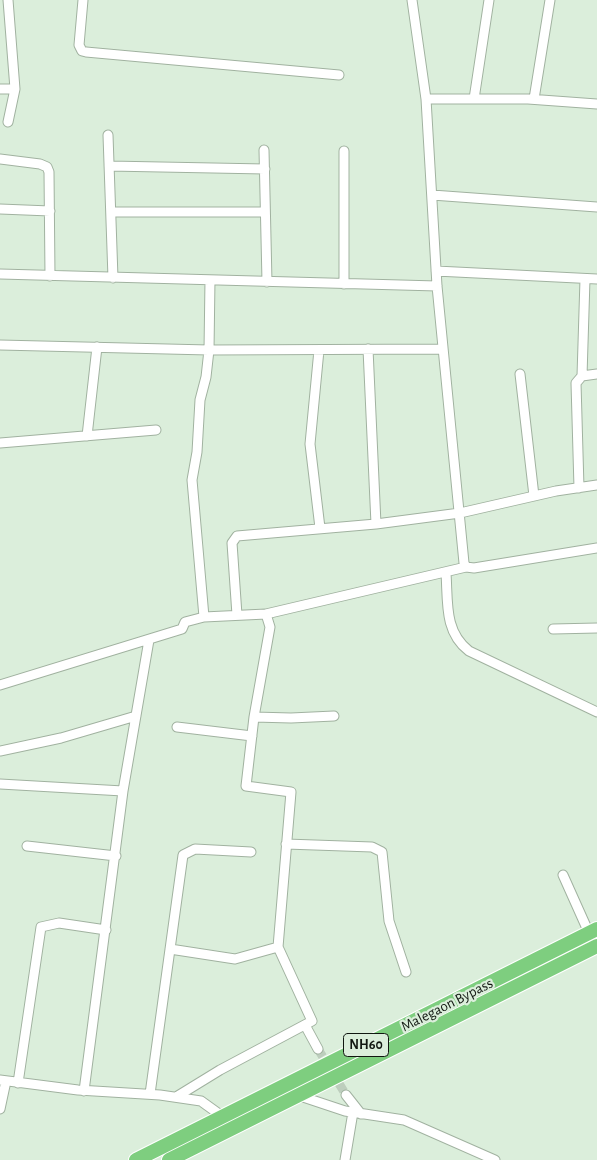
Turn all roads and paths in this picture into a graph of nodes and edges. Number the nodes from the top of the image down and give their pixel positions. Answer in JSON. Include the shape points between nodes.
{"nodes":[{"id":1,"x":8,"y":0,"type":"edge"},
{"id":2,"x":83,"y":0,"type":"edge"},
{"id":3,"x":412,"y":0,"type":"edge"},
{"id":4,"x":489,"y":0,"type":"edge"},
{"id":5,"x":550,"y":0,"type":"edge"},
{"id":6,"x":339,"y":75,"type":"dead end"},
{"id":7,"x":0,"y":89,"type":"edge"},
{"id":8,"x":15,"y":89,"type":"junction"},
{"id":9,"x":426,"y":99,"type":"junction"},
{"id":10,"x":474,"y":99,"type":"junction"},
{"id":11,"x":534,"y":99,"type":"junction"},
{"id":12,"x":597,"y":104,"type":"edge"},
{"id":13,"x":8,"y":122,"type":"dead end"},
{"id":14,"x":108,"y":135,"type":"dead end"},
{"id":15,"x":264,"y":150,"type":"dead end"},
{"id":16,"x":344,"y":151,"type":"dead end"},
{"id":17,"x":0,"y":159,"type":"edge"},
{"id":18,"x":109,"y":166,"type":"junction"},
{"id":19,"x":265,"y":169,"type":"junction"},
{"id":20,"x":432,"y":195,"type":"junction"},
{"id":21,"x":597,"y":207,"type":"edge"},
{"id":22,"x":0,"y":209,"type":"edge"},
{"id":23,"x":50,"y":211,"type":"junction"},
{"id":24,"x":111,"y":212,"type":"junction"},
{"id":25,"x":265,"y":212,"type":"junction"},
{"id":26,"x":436,"y":271,"type":"junction"},
{"id":27,"x":0,"y":274,"type":"edge"},
{"id":28,"x":50,"y":276,"type":"junction"},
{"id":29,"x":113,"y":278,"type":"junction"},
{"id":30,"x":586,"y":279,"type":"junction"},
{"id":31,"x":597,"y":279,"type":"edge"},
{"id":32,"x":210,"y":280,"type":"junction"},
{"id":33,"x":267,"y":282,"type":"junction"},
{"id":34,"x":344,"y":284,"type":"junction"},
{"id":35,"x":437,"y":286,"type":"junction"},
{"id":36,"x":0,"y":345,"type":"edge"},
{"id":37,"x":97,"y":348,"type":"junction"},
{"id":38,"x":368,"y":349,"type":"junction"},
{"id":39,"x":443,"y":349,"type":"junction"},
{"id":40,"x":209,"y":350,"type":"junction"},
{"id":41,"x":319,"y":350,"type":"junction"},
{"id":42,"x":520,"y":374,"type":"dead end"},
{"id":43,"x":597,"y":374,"type":"edge"},
{"id":44,"x":582,"y":376,"type":"junction"},
{"id":45,"x":156,"y":430,"type":"dead end"},
{"id":46,"x":87,"y":436,"type":"junction"},
{"id":47,"x":0,"y":443,"type":"edge"},
{"id":48,"x":597,"y":485,"type":"edge"},
{"id":49,"x":579,"y":488,"type":"junction"},
{"id":50,"x":534,"y":496,"type":"junction"},
{"id":51,"x":460,"y":513,"type":"junction"},
{"id":52,"x":376,"y":524,"type":"junction"},
{"id":53,"x":320,"y":528,"type":"junction"},
{"id":54,"x":597,"y":548,"type":"edge"},
{"id":55,"x":466,"y":567,"type":"junction"},
{"id":56,"x":446,"y":573,"type":"junction"},
{"id":57,"x":266,"y":614,"type":"junction"},
{"id":58,"x":237,"y":615,"type":"junction"},
{"id":59,"x":204,"y":617,"type":"junction"},
{"id":60,"x":597,"y":628,"type":"edge"},
{"id":61,"x":553,"y":629,"type":"dead end"},
{"id":62,"x":148,"y":640,"type":"junction"},
{"id":63,"x":0,"y":685,"type":"edge"},
{"id":64,"x":597,"y":712,"type":"edge"},
{"id":65,"x":136,"y":716,"type":"junction"},
{"id":66,"x":334,"y":716,"type":"dead end"},
{"id":67,"x":254,"y":718,"type":"junction"},
{"id":68,"x":177,"y":727,"type":"dead end"},
{"id":69,"x":252,"y":736,"type":"junction"},
{"id":70,"x":0,"y":751,"type":"edge"},
{"id":71,"x":0,"y":784,"type":"edge"},
{"id":72,"x":123,"y":791,"type":"junction"},
{"id":73,"x":286,"y":844,"type":"junction"},
{"id":74,"x":27,"y":846,"type":"dead end"},
{"id":75,"x":251,"y":852,"type":"dead end"},
{"id":76,"x":116,"y":856,"type":"junction"},
{"id":77,"x":563,"y":875,"type":"dead end"},
{"id":78,"x":106,"y":930,"type":"junction"},
{"id":79,"x":593,"y":931,"type":"edge"},
{"id":80,"x":597,"y":946,"type":"edge"},
{"id":81,"x":278,"y":947,"type":"junction"},
{"id":82,"x":170,"y":949,"type":"junction"},
{"id":83,"x":406,"y":972,"type":"dead end"},
{"id":84,"x":305,"y":1025,"type":"junction"},
{"id":85,"x":318,"y":1049,"type":"tunnel mouth"},
{"id":86,"x":3,"y":1080,"type":"edge"},
{"id":87,"x":18,"y":1083,"type":"junction"},
{"id":88,"x":84,"y":1091,"type":"junction"},
{"id":89,"x":150,"y":1094,"type":"junction"},
{"id":90,"x":346,"y":1095,"type":"tunnel mouth"},
{"id":91,"x":300,"y":1096,"type":"junction"},
{"id":92,"x":176,"y":1097,"type":"junction"},
{"id":93,"x":0,"y":1109,"type":"edge"},
{"id":94,"x":357,"y":1113,"type":"junction"},
{"id":95,"x":224,"y":1116,"type":"junction"},
{"id":96,"x":234,"y":1128,"type":"junction"},
{"id":97,"x":482,"y":1157,"type":"edge"},
{"id":98,"x":136,"y":1160,"type":"edge"},
{"id":99,"x":170,"y":1160,"type":"edge"},
{"id":100,"x":345,"y":1160,"type":"edge"},
{"id":101,"x":495,"y":1160,"type":"edge"}],
"edges":[{"from":1,"to":8,"type":"street"},
{"from":2,"to":6,"type":"street","via":[[79,45],[82,51]]},
{"from":3,"to":9,"type":"street"},
{"from":4,"to":10,"type":"street"},
{"from":5,"to":11,"type":"street"},
{"from":7,"to":8,"type":"street"},
{"from":8,"to":13,"type":"street"},
{"from":9,"to":10,"type":"street"},
{"from":9,"to":20,"type":"street"},
{"from":10,"to":11,"type":"street"},
{"from":11,"to":12,"type":"street"},
{"from":14,"to":18,"type":"street"},
{"from":15,"to":19,"type":"street"},
{"from":16,"to":34,"type":"street"},
{"from":17,"to":23,"type":"street","via":[[47,167],[51,181]]},
{"from":18,"to":19,"type":"street"},
{"from":18,"to":24,"type":"street"},
{"from":19,"to":25,"type":"street"},
{"from":20,"to":21,"type":"street"},
{"from":20,"to":26,"type":"street"},
{"from":22,"to":23,"type":"street"},
{"from":23,"to":28,"type":"street"},
{"from":24,"to":25,"type":"street"},
{"from":24,"to":29,"type":"street"},
{"from":25,"to":33,"type":"street"},
{"from":26,"to":30,"type":"street"},
{"from":26,"to":35,"type":"street"},
{"from":27,"to":28,"type":"street"},
{"from":28,"to":29,"type":"street"},
{"from":29,"to":32,"type":"street"},
{"from":30,"to":31,"type":"street"},
{"from":30,"to":44,"type":"street"},
{"from":32,"to":33,"type":"street"},
{"from":32,"to":40,"type":"street"},
{"from":33,"to":34,"type":"street"},
{"from":34,"to":35,"type":"street"},
{"from":35,"to":39,"type":"street"},
{"from":36,"to":37,"type":"street"},
{"from":37,"to":40,"type":"street"},
{"from":37,"to":46,"type":"street"},
{"from":38,"to":39,"type":"street"},
{"from":38,"to":41,"type":"street"},
{"from":38,"to":52,"type":"street"},
{"from":39,"to":51,"type":"street"},
{"from":40,"to":41,"type":"street"},
{"from":40,"to":59,"type":"street","via":[[192,480]]},
{"from":41,"to":53,"type":"street","via":[[310,444]]},
{"from":42,"to":50,"type":"street"},
{"from":43,"to":44,"type":"street"},
{"from":44,"to":49,"type":"street","via":[[576,383]]},
{"from":45,"to":46,"type":"street"},
{"from":46,"to":47,"type":"street"},
{"from":48,"to":49,"type":"street"},
{"from":49,"to":50,"type":"street"},
{"from":50,"to":51,"type":"street"},
{"from":51,"to":52,"type":"street"},
{"from":51,"to":55,"type":"street"},
{"from":52,"to":53,"type":"street"},
{"from":53,"to":58,"type":"street","via":[[244,534],[233,540]]},
{"from":54,"to":55,"type":"street"},
{"from":55,"to":56,"type":"street"},
{"from":56,"to":57,"type":"street"},
{"from":56,"to":64,"type":"street","via":[[449,619],[459,644]]},
{"from":57,"to":58,"type":"street"},
{"from":57,"to":67,"type":"street","via":[[270,627]]},
{"from":58,"to":59,"type":"street"},
{"from":59,"to":62,"type":"street","via":[[185,622],[182,629]]},
{"from":60,"to":61,"type":"street"},
{"from":62,"to":63,"type":"street"},
{"from":62,"to":65,"type":"street"},
{"from":65,"to":70,"type":"street","via":[[61,738]]},
{"from":65,"to":72,"type":"street"},
{"from":66,"to":67,"type":"street"},
{"from":67,"to":69,"type":"street"},
{"from":68,"to":69,"type":"street"},
{"from":69,"to":73,"type":"street","via":[[246,786],[290,792]]},
{"from":71,"to":72,"type":"street"},
{"from":72,"to":76,"type":"street"},
{"from":73,"to":81,"type":"street"},
{"from":73,"to":83,"type":"street","via":[[372,847],[382,852],[388,915]]},
{"from":74,"to":76,"type":"street"},
{"from":75,"to":82,"type":"street","via":[[195,849],[183,855]]},
{"from":76,"to":78,"type":"street"},
{"from":77,"to":79,"type":"street"},
{"from":78,"to":87,"type":"street","via":[[59,923],[41,927]]},
{"from":78,"to":88,"type":"street"},
{"from":79,"to":95,"type":"highway","name":"Malegaon Bypass","number":"NH60"},
{"from":80,"to":91,"type":"highway","name":"Malegaon Bypass","number":"NH60"},
{"from":81,"to":82,"type":"street","via":[[235,959]]},
{"from":81,"to":84,"type":"street","via":[[312,1021]]},
{"from":82,"to":89,"type":"street"},
{"from":84,"to":85,"type":"street"},
{"from":84,"to":92,"type":"street"},
{"from":86,"to":87,"type":"street"},
{"from":86,"to":93,"type":"street"},
{"from":87,"to":88,"type":"street"},
{"from":88,"to":89,"type":"street"},
{"from":89,"to":92,"type":"street"},
{"from":90,"to":94,"type":"street"},
{"from":91,"to":94,"type":"street"},
{"from":91,"to":96,"type":"highway","name":"Malegaon Bypass","number":"NH60"},
{"from":92,"to":95,"type":"street","via":[[201,1101]]},
{"from":94,"to":97,"type":"street","via":[[404,1120]]},
{"from":94,"to":100,"type":"street"},
{"from":95,"to":96,"type":"street"},
{"from":95,"to":98,"type":"highway","name":"Malegaon Bypass","number":"NH60"},
{"from":96,"to":99,"type":"highway","name":"Malegaon Bypass","number":"NH60"},
{"from":97,"to":101,"type":"street"}]}
